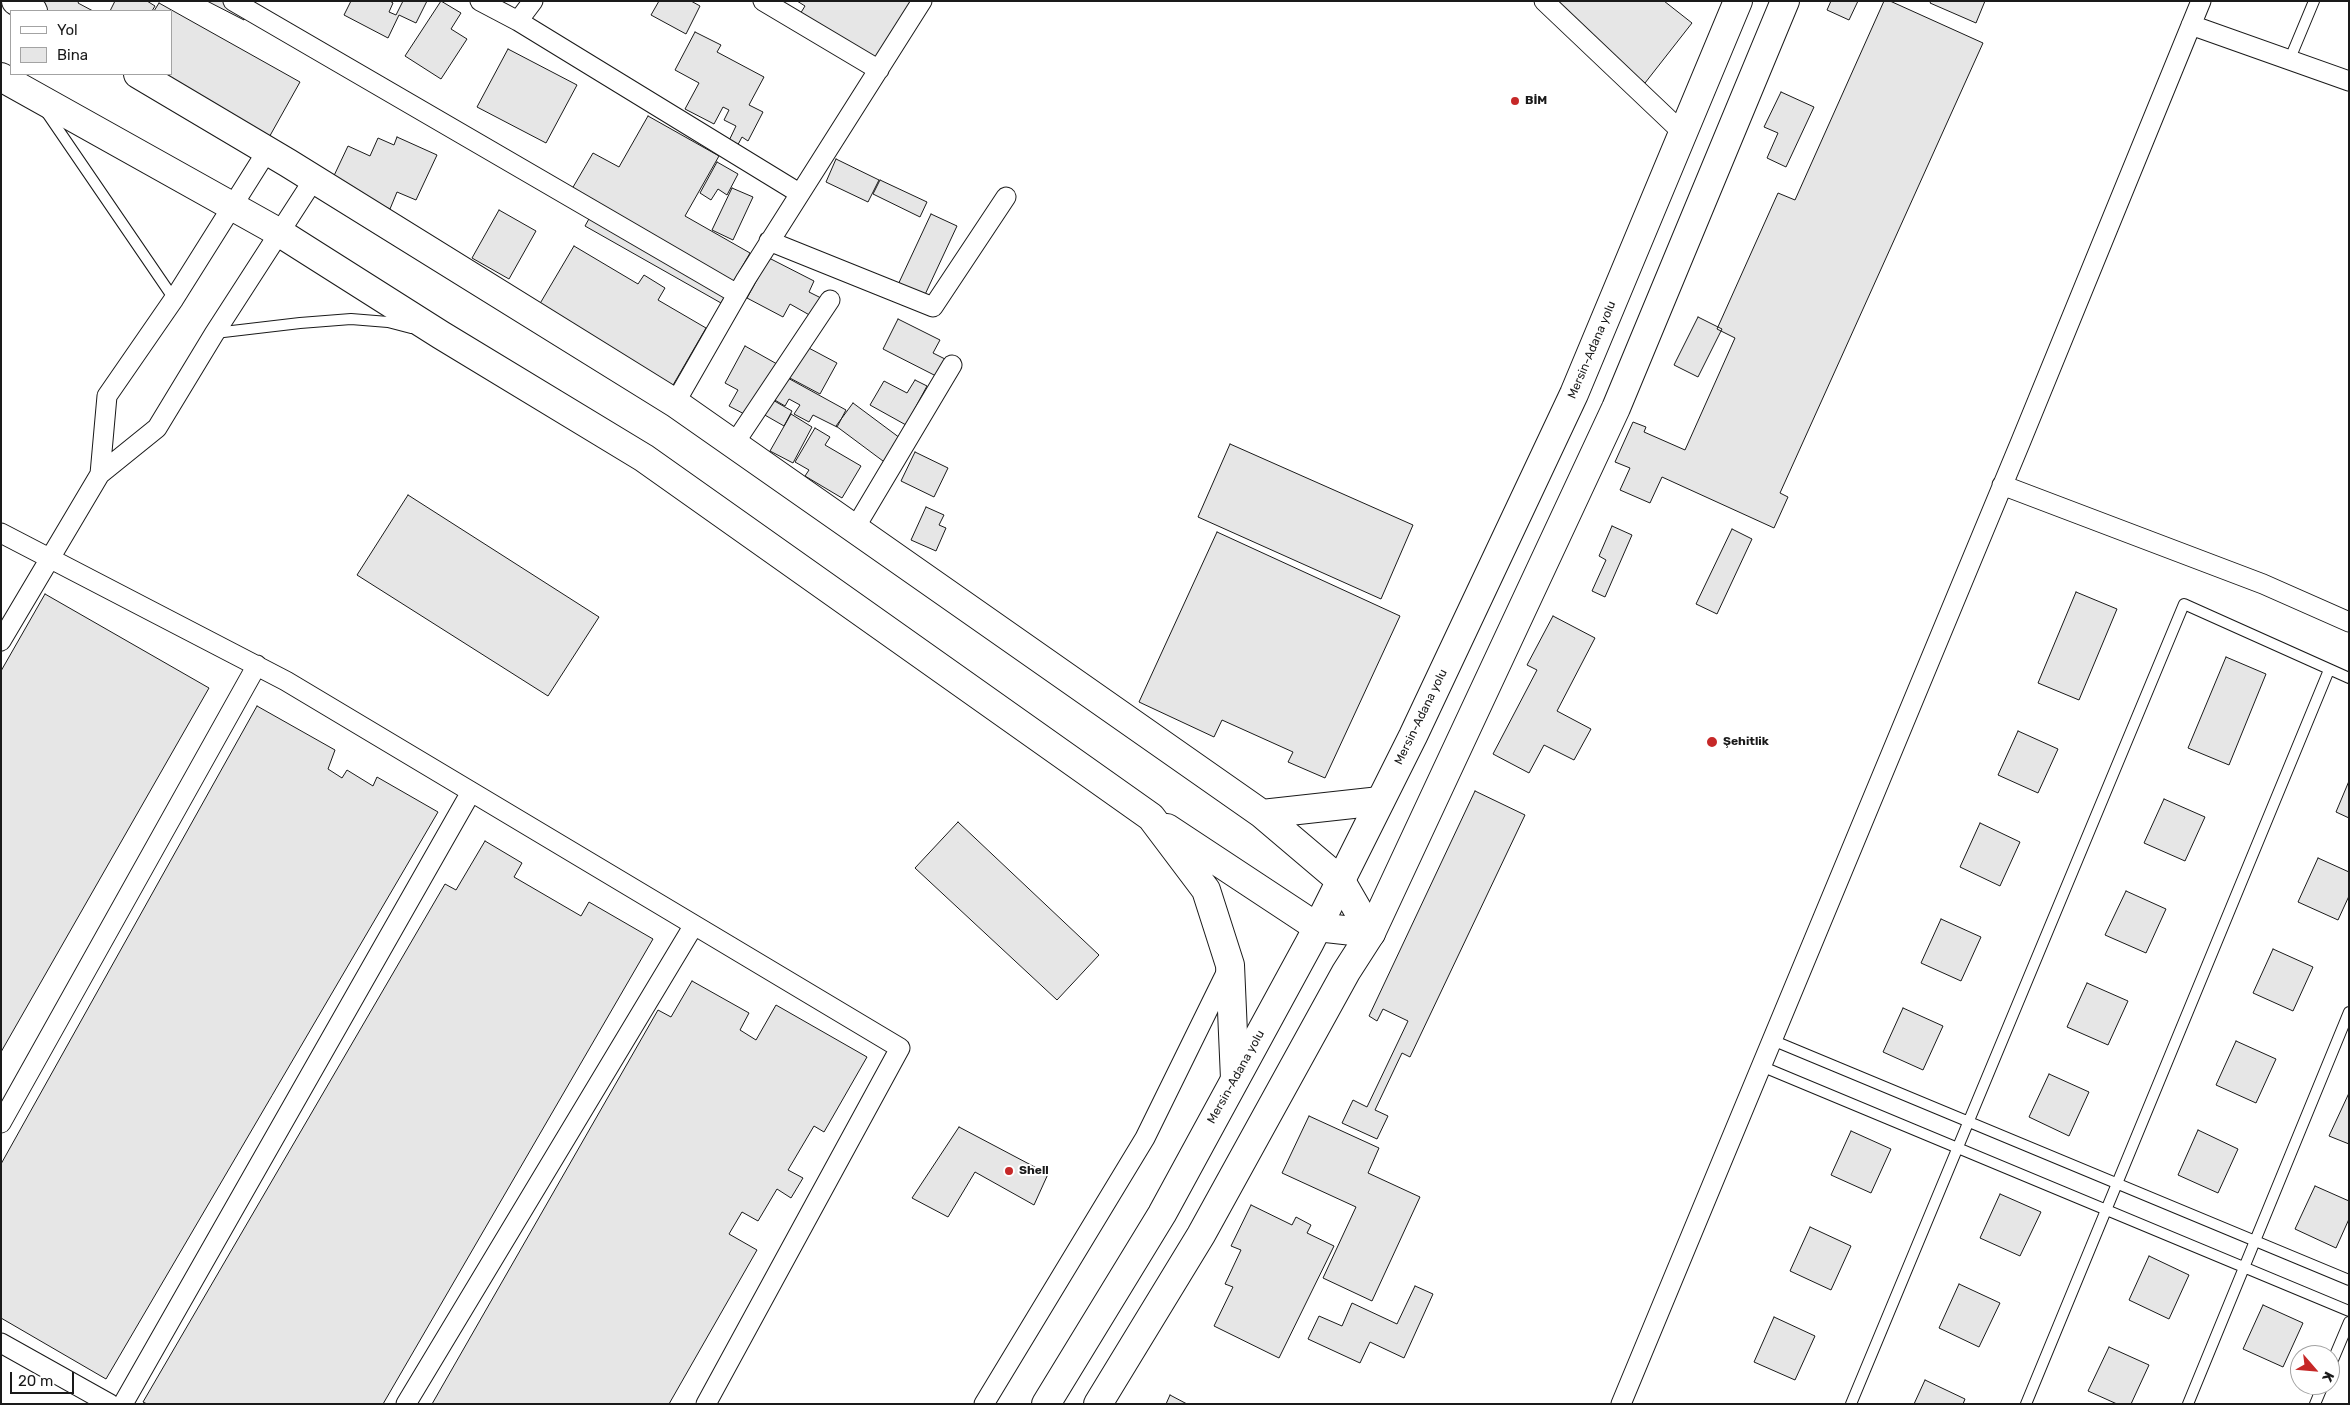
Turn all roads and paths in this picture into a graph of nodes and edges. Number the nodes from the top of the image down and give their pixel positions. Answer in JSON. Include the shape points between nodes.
{"nodes":[{"id":1,"x":16,"y":1,"type":"edge"},
{"id":2,"x":233,"y":1,"type":"edge"},
{"id":3,"x":480,"y":1,"type":"edge"},
{"id":4,"x":533,"y":1,"type":"edge"},
{"id":5,"x":763,"y":1,"type":"edge"},
{"id":6,"x":922,"y":1,"type":"edge"},
{"id":7,"x":1544,"y":1,"type":"edge"},
{"id":8,"x":1738,"y":1,"type":"edge"},
{"id":9,"x":1785,"y":1,"type":"edge"},
{"id":10,"x":2201,"y":1,"type":"edge"},
{"id":11,"x":2314,"y":1,"type":"edge"},
{"id":12,"x":31,"y":10,"type":"edge"},
{"id":13,"x":518,"y":21,"type":"junction"},
{"id":14,"x":2191,"y":26,"type":"junction"},
{"id":15,"x":2289,"y":61,"type":"junction"},
{"id":16,"x":879,"y":70,"type":"junction"},
{"id":17,"x":140,"y":75,"type":"edge"},
{"id":18,"x":1,"y":77,"type":"edge"},
{"id":19,"x":2349,"y":81,"type":"edge"},
{"id":20,"x":37,"y":98,"type":"junction"},
{"id":21,"x":1684,"y":133,"type":"junction"},
{"id":22,"x":267,"y":151,"type":"junction"},
{"id":23,"x":314,"y":179,"type":"junction"},
{"id":24,"x":798,"y":194,"type":"junction"},
{"id":25,"x":1006,"y":197,"type":"dead end"},
{"id":26,"x":232,"y":205,"type":"junction"},
{"id":27,"x":280,"y":233,"type":"junction"},
{"id":28,"x":769,"y":241,"type":"junction"},
{"id":29,"x":737,"y":294,"type":"junction"},
{"id":30,"x":174,"y":299,"type":"junction"},
{"id":31,"x":830,"y":300,"type":"dead end"},
{"id":32,"x":214,"y":334,"type":"junction"},
{"id":33,"x":441,"y":335,"type":"junction"},
{"id":34,"x":952,"y":365,"type":"dead end"},
{"id":35,"x":675,"y":403,"type":"junction"},
{"id":36,"x":734,"y":444,"type":"junction"},
{"id":37,"x":100,"y":474,"type":"junction"},
{"id":38,"x":2002,"y":485,"type":"junction"},
{"id":39,"x":856,"y":528,"type":"junction"},
{"id":40,"x":1,"y":533,"type":"edge"},
{"id":41,"x":49,"y":559,"type":"junction"},
{"id":42,"x":2349,"y":622,"type":"edge"},
{"id":43,"x":1,"y":641,"type":"edge"},
{"id":44,"x":257,"y":666,"type":"junction"},
{"id":45,"x":2329,"y":670,"type":"junction"},
{"id":46,"x":2349,"y":678,"type":"edge"},
{"id":47,"x":471,"y":792,"type":"junction"},
{"id":48,"x":1380,"y":801,"type":"junction"},
{"id":49,"x":1262,"y":814,"type":"junction"},
{"id":50,"x":1151,"y":817,"type":"junction"},
{"id":51,"x":1341,"y":881,"type":"junction"},
{"id":52,"x":694,"y":925,"type":"junction"},
{"id":53,"x":1317,"y":928,"type":"junction"},
{"id":54,"x":1371,"y":933,"type":"junction"},
{"id":55,"x":1230,"y":965,"type":"junction"},
{"id":56,"x":2349,"y":1012,"type":"edge"},
{"id":57,"x":1772,"y":1040,"type":"junction"},
{"id":58,"x":1761,"y":1066,"type":"junction"},
{"id":59,"x":1235,"y":1079,"type":"junction"},
{"id":60,"x":1969,"y":1120,"type":"junction"},
{"id":61,"x":1,"y":1123,"type":"edge"},
{"id":62,"x":1958,"y":1147,"type":"junction"},
{"id":63,"x":2117,"y":1183,"type":"junction"},
{"id":64,"x":2106,"y":1209,"type":"junction"},
{"id":65,"x":2255,"y":1240,"type":"junction"},
{"id":66,"x":2244,"y":1267,"type":"junction"},
{"id":67,"x":2349,"y":1280,"type":"edge"},
{"id":68,"x":2349,"y":1311,"type":"edge"},
{"id":69,"x":2349,"y":1322,"type":"edge"},
{"id":70,"x":1,"y":1343,"type":"edge"},
{"id":71,"x":2340,"y":1345,"type":"edge"},
{"id":72,"x":110,"y":1404,"type":"edge"},
{"id":73,"x":123,"y":1404,"type":"edge"},
{"id":74,"x":406,"y":1404,"type":"edge"},
{"id":75,"x":706,"y":1404,"type":"edge"},
{"id":76,"x":984,"y":1404,"type":"edge"},
{"id":77,"x":1046,"y":1404,"type":"edge"},
{"id":78,"x":1098,"y":1404,"type":"edge"},
{"id":79,"x":1621,"y":1404,"type":"edge"},
{"id":80,"x":1851,"y":1404,"type":"edge"},
{"id":81,"x":2026,"y":1404,"type":"edge"},
{"id":82,"x":2188,"y":1404,"type":"edge"}],
"edges":[{"from":1,"to":12,"type":"main road"},
{"from":2,"to":29,"type":"street"},
{"from":3,"to":13,"type":"street"},
{"from":4,"to":13,"type":"street"},
{"from":5,"to":16,"type":"street"},
{"from":6,"to":16,"type":"street"},
{"from":7,"to":21,"type":"street"},
{"from":8,"to":21,"type":"main road","name":"Mersin-Adana yolu"},
{"from":9,"to":54,"type":"main road","via":[[1616,408]]},
{"from":10,"to":14,"type":"street"},
{"from":11,"to":15,"type":"lane"},
{"from":13,"to":24,"type":"street"},
{"from":14,"to":15,"type":"street"},
{"from":14,"to":38,"type":"street"},
{"from":15,"to":19,"type":"street"},
{"from":16,"to":24,"type":"street"},
{"from":17,"to":22,"type":"main road"},
{"from":18,"to":20,"type":"main road"},
{"from":20,"to":26,"type":"main road"},
{"from":20,"to":30,"type":"lane"},
{"from":21,"to":48,"type":"main road","name":"Mersin-Adana yolu","via":[[1574,394]]},
{"from":22,"to":23,"type":"main road"},
{"from":22,"to":26,"type":"street"},
{"from":23,"to":27,"type":"street"},
{"from":23,"to":35,"type":"main road"},
{"from":24,"to":28,"type":"street"},
{"from":25,"to":28,"type":"street","via":[[933,307]]},
{"from":26,"to":27,"type":"main road"},
{"from":26,"to":30,"type":"street"},
{"from":27,"to":32,"type":"street"},
{"from":27,"to":33,"type":"main road"},
{"from":28,"to":29,"type":"street"},
{"from":29,"to":35,"type":"street"},
{"from":30,"to":37,"type":"street","via":[[107,396]]},
{"from":31,"to":36,"type":"street"},
{"from":32,"to":33,"type":"lane","via":[[351,319],[388,322]]},
{"from":32,"to":37,"type":"street","via":[[157,428]]},
{"from":33,"to":50,"type":"main road","via":[[644,458]]},
{"from":34,"to":39,"type":"street"},
{"from":35,"to":36,"type":"main road"},
{"from":36,"to":39,"type":"main road"},
{"from":37,"to":41,"type":"street"},
{"from":38,"to":42,"type":"street","via":[[2263,584]]},
{"from":38,"to":57,"type":"street"},
{"from":39,"to":49,"type":"main road"},
{"from":40,"to":41,"type":"street"},
{"from":41,"to":43,"type":"street"},
{"from":41,"to":44,"type":"street"},
{"from":44,"to":47,"type":"street"},
{"from":44,"to":61,"type":"street"},
{"from":45,"to":46,"type":"lane"},
{"from":45,"to":60,"type":"lane","via":[[2184,604]]},
{"from":45,"to":63,"type":"lane"},
{"from":47,"to":52,"type":"street"},
{"from":47,"to":73,"type":"street"},
{"from":48,"to":49,"type":"main road"},
{"from":48,"to":51,"type":"main road","name":"Mersin-Adana yolu"},
{"from":49,"to":51,"type":"main road"},
{"from":50,"to":53,"type":"main road"},
{"from":50,"to":55,"type":"main road","via":[[1206,890]]},
{"from":51,"to":53,"type":"main road","name":"Mersin-Adana yolu"},
{"from":51,"to":54,"type":"main road"},
{"from":52,"to":74,"type":"street"},
{"from":52,"to":75,"type":"street","via":[[900,1048]]},
{"from":53,"to":54,"type":"main road"},
{"from":53,"to":59,"type":"main road","name":"Mersin-Adana yolu"},
{"from":54,"to":78,"type":"main road","via":[[1346,972],[1201,1235]]},
{"from":55,"to":59,"type":"main road"},
{"from":55,"to":76,"type":"street","via":[[1145,1138]]},
{"from":56,"to":65,"type":"lane"},
{"from":57,"to":58,"type":"street"},
{"from":57,"to":60,"type":"lane"},
{"from":58,"to":62,"type":"lane"},
{"from":58,"to":79,"type":"street"},
{"from":59,"to":77,"type":"main road","name":"Mersin-Adana yolu","via":[[1162,1214]]},
{"from":60,"to":62,"type":"lane"},
{"from":60,"to":63,"type":"lane"},
{"from":62,"to":64,"type":"lane"},
{"from":62,"to":80,"type":"lane"},
{"from":63,"to":64,"type":"lane"},
{"from":63,"to":65,"type":"lane"},
{"from":64,"to":66,"type":"lane"},
{"from":64,"to":81,"type":"lane"},
{"from":65,"to":66,"type":"lane"},
{"from":65,"to":67,"type":"lane"},
{"from":66,"to":68,"type":"lane"},
{"from":66,"to":82,"type":"lane"},
{"from":69,"to":71,"type":"lane"},
{"from":70,"to":72,"type":"street"}]}
